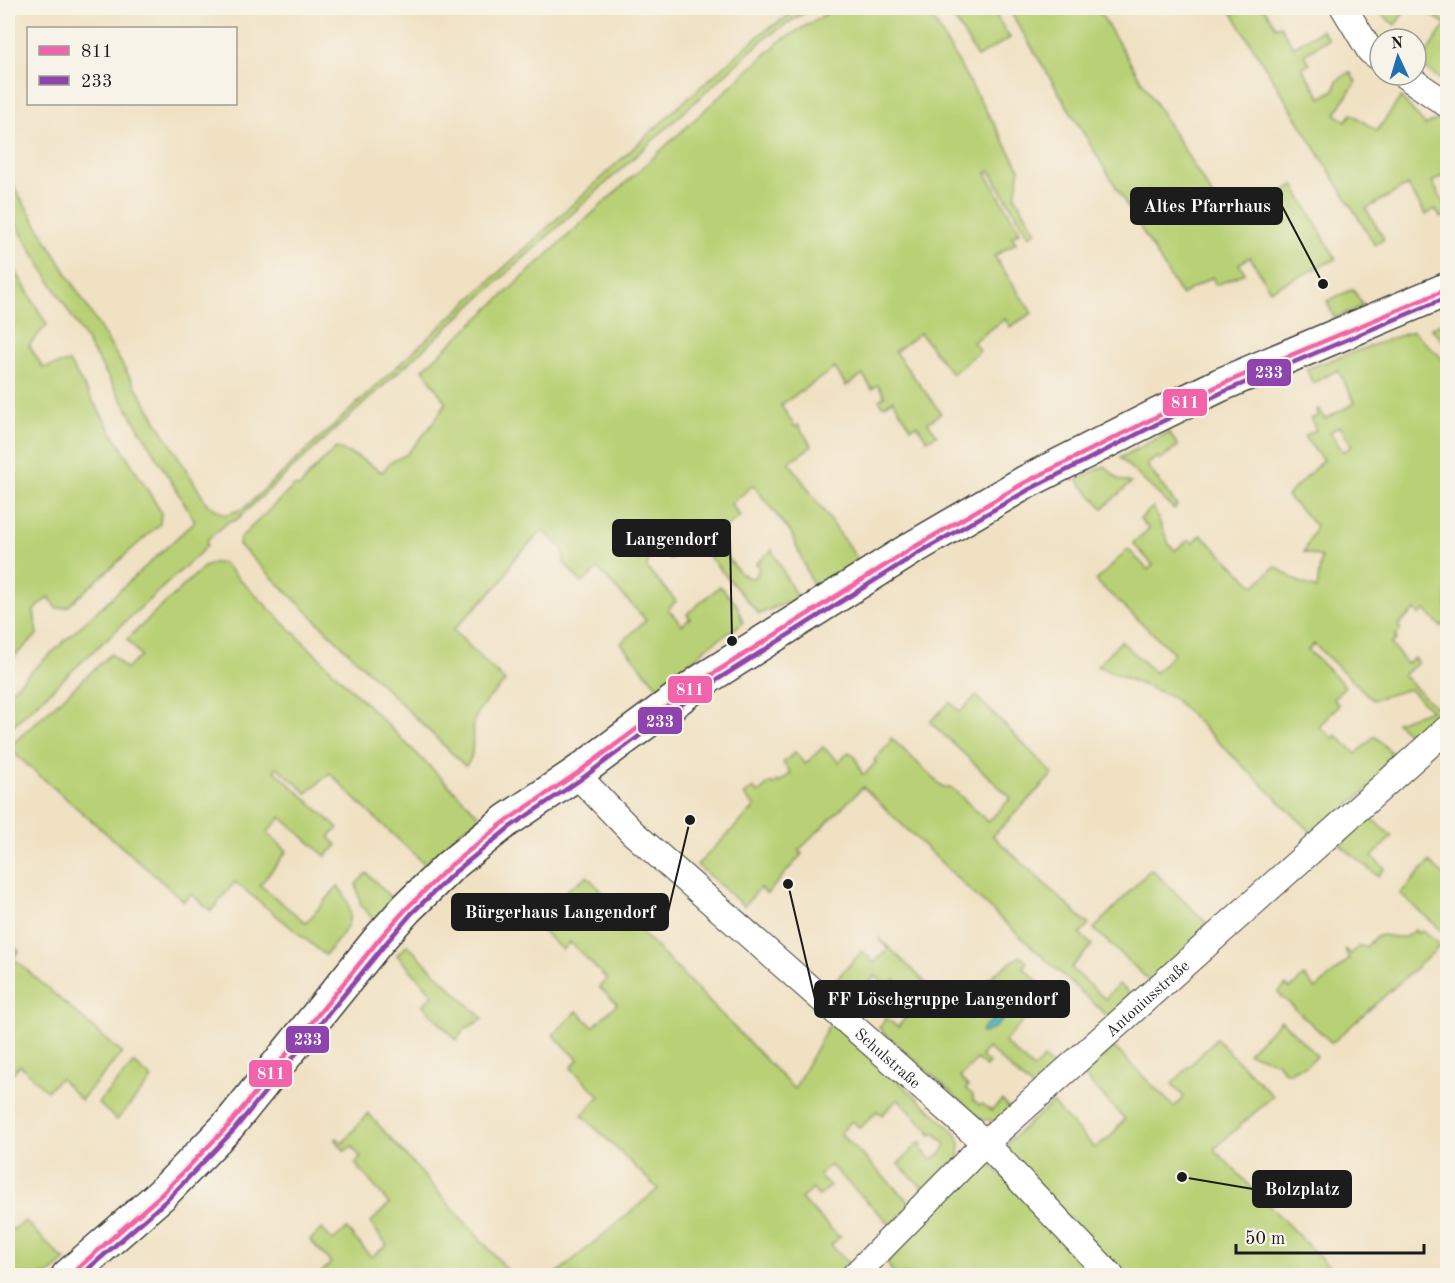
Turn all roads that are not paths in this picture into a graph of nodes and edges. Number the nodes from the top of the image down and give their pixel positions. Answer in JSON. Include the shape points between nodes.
{"nodes":[{"id":1,"x":1344,"y":8,"type":"edge"},
{"id":2,"x":1368,"y":48,"type":"edge"},
{"id":3,"x":1422,"y":87,"type":"edge"},
{"id":4,"x":1448,"y":105,"type":"edge"},
{"id":5,"x":1448,"y":289,"type":"edge"},
{"id":6,"x":1448,"y":728,"type":"edge"},
{"id":7,"x":576,"y":774,"type":"junction"},
{"id":8,"x":985,"y":1143,"type":"junction"},
{"id":9,"x":68,"y":1275,"type":"edge"},
{"id":10,"x":854,"y":1275,"type":"edge"},
{"id":11,"x":1111,"y":1275,"type":"edge"}],
"edges":[{"from":1,"to":2,"type":"street"},
{"from":3,"to":4,"type":"street"},
{"from":5,"to":7,"type":"main road","via":[[1221,386],[1016,488],[742,655]]},
{"from":6,"to":8,"type":"street","name":"Antoniusstraße"},
{"from":7,"to":8,"type":"street","name":"Schulstraße","via":[[632,832]]},
{"from":7,"to":9,"type":"main road","via":[[482,839],[407,908],[229,1125],[162,1194]]},
{"from":8,"to":10,"type":"street","name":"Antoniusstraße"},
{"from":8,"to":11,"type":"street","name":"Schulstraße"}]}
